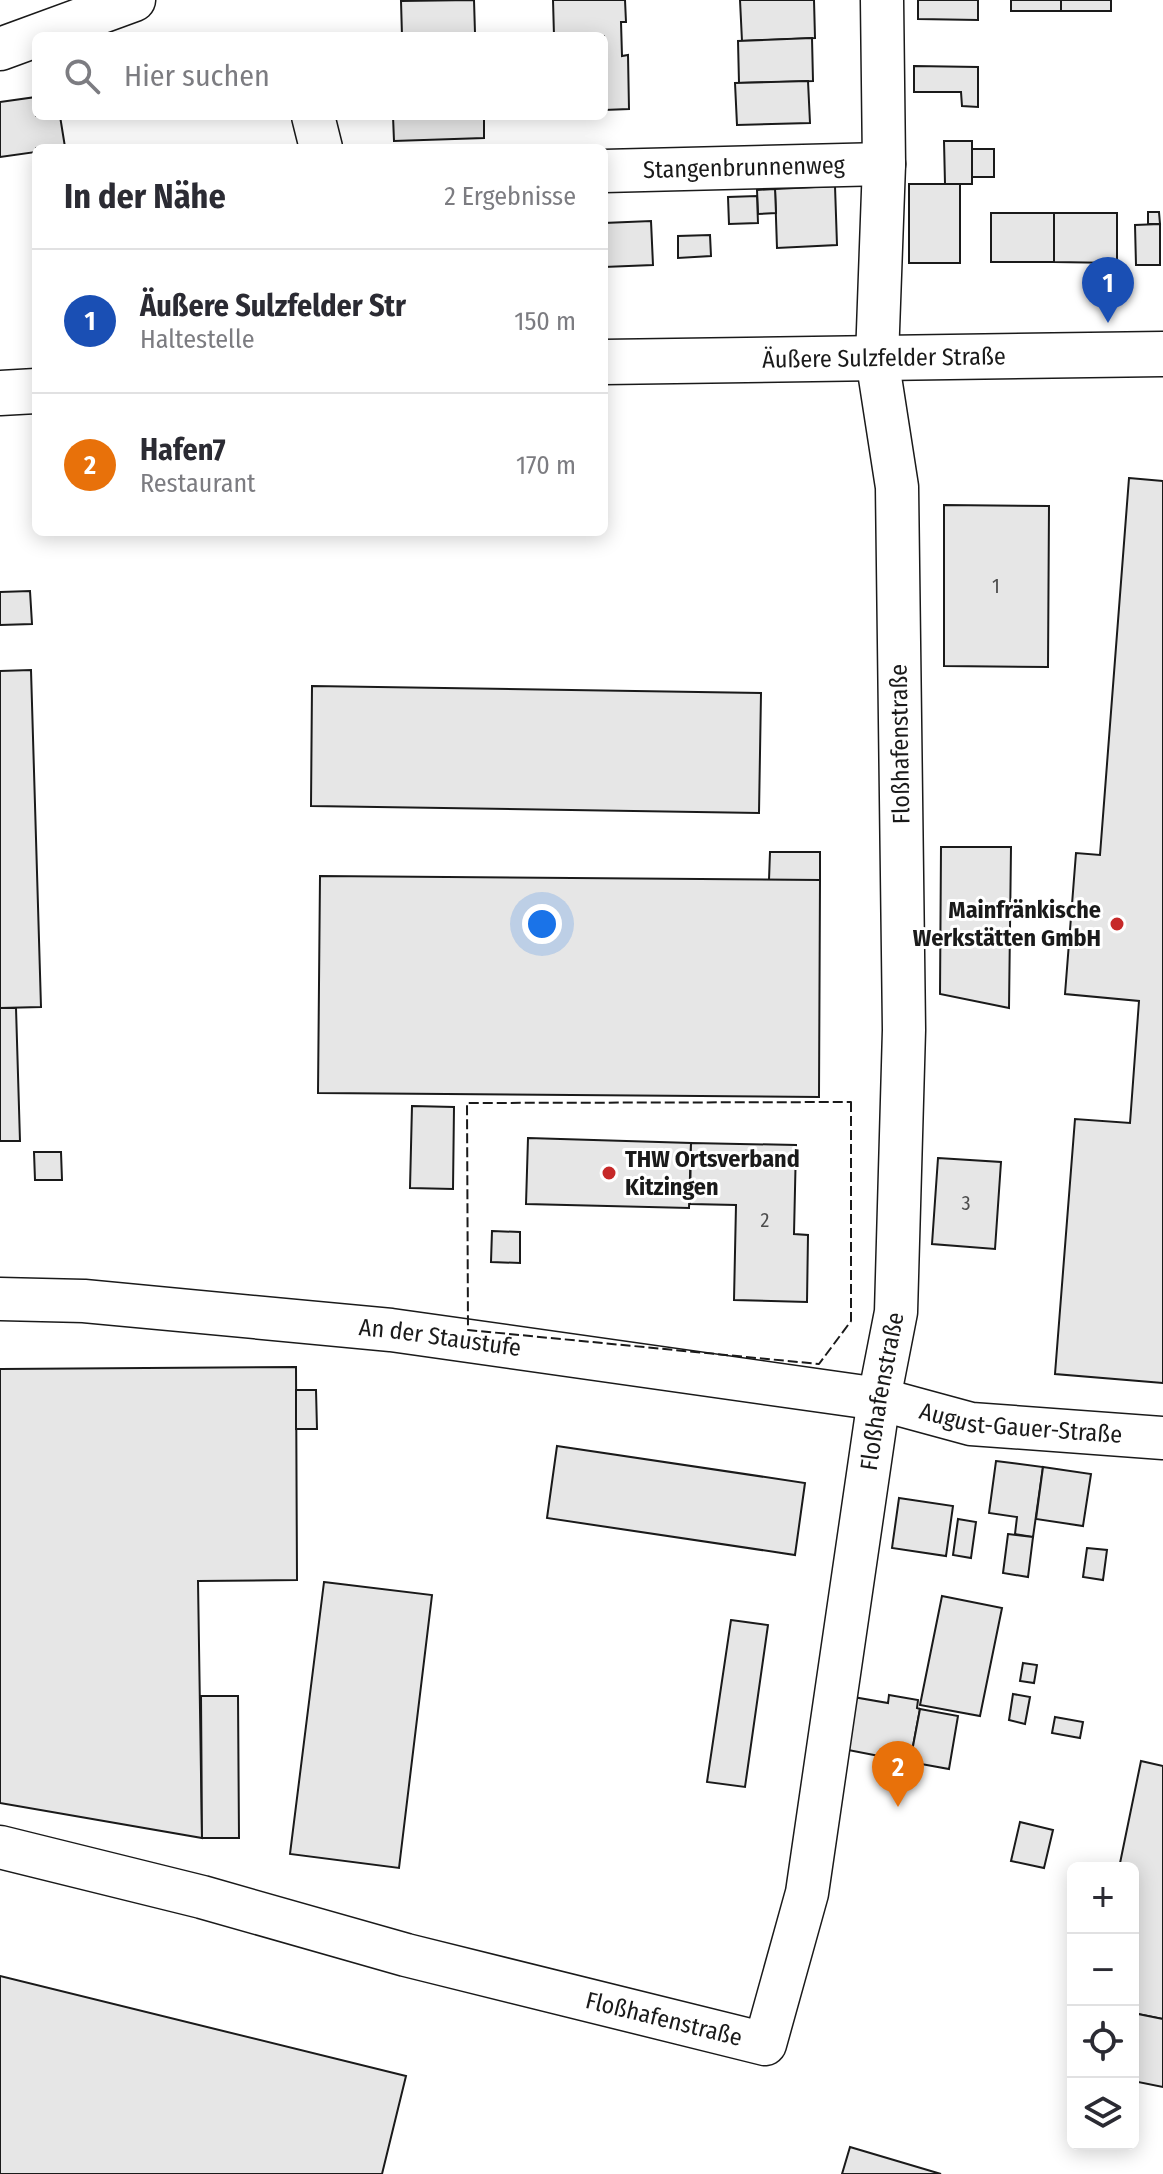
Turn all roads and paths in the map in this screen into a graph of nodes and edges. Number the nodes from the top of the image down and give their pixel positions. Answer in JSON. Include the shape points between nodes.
{"nodes":[{"id":1,"x":134,"y":0,"type":"edge"},
{"id":2,"x":882,"y":0,"type":"edge"},
{"id":3,"x":35,"y":32,"type":"edge"},
{"id":4,"x":32,"y":33,"type":"edge"},
{"id":5,"x":4,"y":42,"type":"edge"},
{"id":6,"x":314,"y":120,"type":"edge"},
{"id":7,"x":320,"y":144,"type":"edge"},
{"id":8,"x":884,"y":164,"type":"junction"},
{"id":9,"x":608,"y":171,"type":"edge"},
{"id":10,"x":1163,"y":354,"type":"edge"},
{"id":11,"x":877,"y":358,"type":"junction"},
{"id":12,"x":608,"y":362,"type":"edge"},
{"id":13,"x":32,"y":391,"type":"edge"},
{"id":14,"x":0,"y":393,"type":"edge"},
{"id":15,"x":0,"y":1299,"type":"edge"},
{"id":16,"x":879,"y":1399,"type":"junction"},
{"id":17,"x":1163,"y":1438,"type":"edge"},
{"id":18,"x":0,"y":1847,"type":"edge"}],
"edges":[{"from":1,"to":3,"type":"street"},
{"from":2,"to":8,"type":"street"},
{"from":4,"to":5,"type":"street"},
{"from":6,"to":7,"type":"street"},
{"from":8,"to":9,"type":"street","name":"Stangenbrunnenweg"},
{"from":8,"to":11,"type":"street"},
{"from":10,"to":11,"type":"main road","name":"Äußere Sulzfelder Straße"},
{"from":11,"to":12,"type":"main road","name":"Äußere Sulzfelder Straße"},
{"from":11,"to":16,"type":"street","name":"Floßhafenstraße","via":[[897,487],[904,1030],[896,1312]]},
{"from":13,"to":14,"type":"main road"},
{"from":15,"to":16,"type":"street","name":"An der Staustufe","via":[[84,1301],[391,1330]]},
{"from":16,"to":17,"type":"street","name":"August-Gauer-Straße","via":[[971,1424]]},
{"from":16,"to":18,"type":"street","name":"Floßhafenstraße","via":[[807,1893],[765,2044]]}]}
